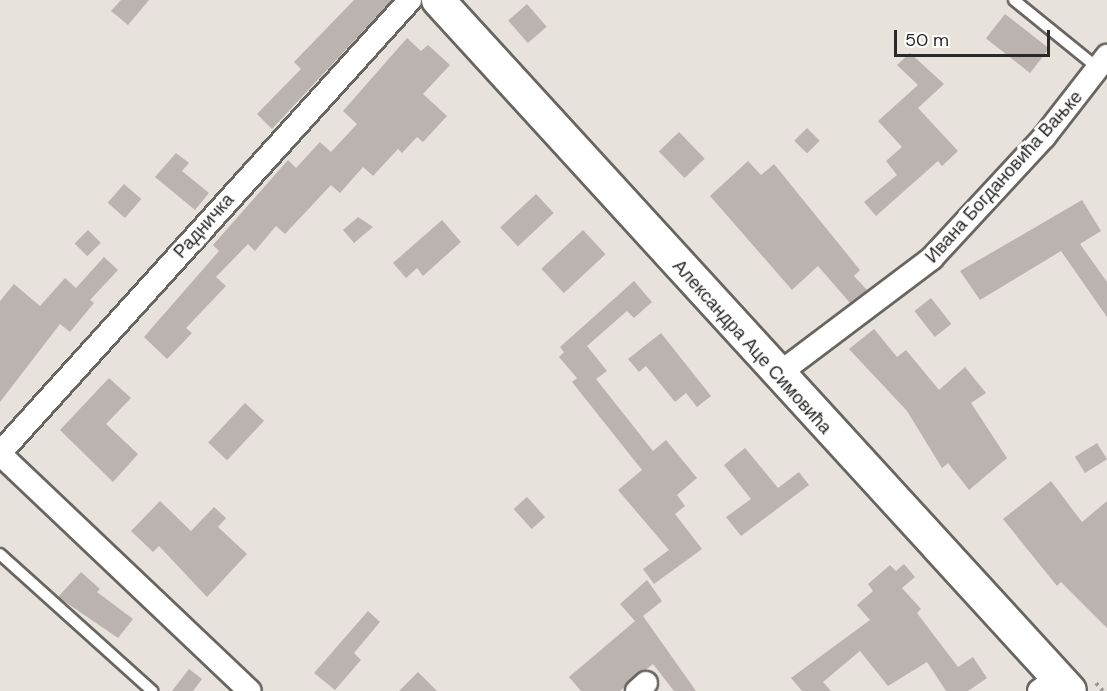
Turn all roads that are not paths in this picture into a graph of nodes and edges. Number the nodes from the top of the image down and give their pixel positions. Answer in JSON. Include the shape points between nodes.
{"nodes":[{"id":1,"x":410,"y":0,"type":"edge"},
{"id":2,"x":438,"y":0,"type":"edge"},
{"id":3,"x":1014,"y":0,"type":"edge"},
{"id":4,"x":1103,"y":62,"type":"edge"},
{"id":5,"x":777,"y":375,"type":"junction"},
{"id":6,"x":0,"y":453,"type":"edge"},
{"id":7,"x":0,"y":554,"type":"edge"},
{"id":8,"x":1055,"y":686,"type":"edge"},
{"id":9,"x":152,"y":691,"type":"edge"},
{"id":10,"x":250,"y":691,"type":"edge"}],
"edges":[{"from":1,"to":6,"type":"street","name":"Радничка"},
{"from":2,"to":5,"type":"street","name":"Александра Аце Симовића"},
{"from":3,"to":4,"type":"lane"},
{"from":4,"to":5,"type":"street","name":"Ивана Богдановића Вањке","via":[[1044,137],[932,258]]},
{"from":5,"to":8,"type":"street","name":"Александра Аце Симовића"},
{"from":6,"to":10,"type":"street"},
{"from":7,"to":9,"type":"lane"}]}
